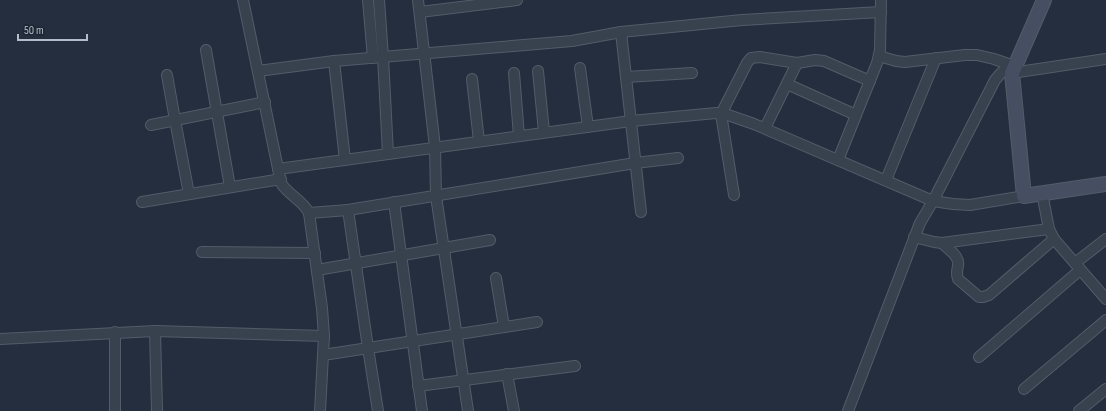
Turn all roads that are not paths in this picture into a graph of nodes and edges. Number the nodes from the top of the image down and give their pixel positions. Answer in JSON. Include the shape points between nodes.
{"nodes":[{"id":1,"x":243,"y":0,"type":"edge"},
{"id":2,"x":368,"y":0,"type":"edge"},
{"id":3,"x":378,"y":0,"type":"edge"},
{"id":4,"x":418,"y":0,"type":"edge"},
{"id":5,"x":518,"y":0,"type":"edge"},
{"id":6,"x":882,"y":0,"type":"edge"},
{"id":7,"x":1044,"y":0,"type":"edge"},
{"id":8,"x":420,"y":12,"type":"junction"},
{"id":9,"x":881,"y":12,"type":"junction"},
{"id":10,"x":621,"y":32,"type":"junction"},
{"id":11,"x":206,"y":50,"type":"dead end"},
{"id":12,"x":424,"y":53,"type":"junction"},
{"id":13,"x":879,"y":56,"type":"junction"},
{"id":14,"x":378,"y":57,"type":"junction"},
{"id":15,"x":936,"y":58,"type":"junction"},
{"id":16,"x":1106,"y":59,"type":"edge"},
{"id":17,"x":334,"y":61,"type":"junction"},
{"id":18,"x":797,"y":63,"type":"junction"},
{"id":19,"x":1013,"y":66,"type":"junction"},
{"id":20,"x":580,"y":68,"type":"dead end"},
{"id":21,"x":258,"y":71,"type":"junction"},
{"id":22,"x":538,"y":71,"type":"dead end"},
{"id":23,"x":514,"y":73,"type":"dead end"},
{"id":24,"x":692,"y":73,"type":"dead end"},
{"id":25,"x":167,"y":76,"type":"dead end"},
{"id":26,"x":626,"y":77,"type":"junction"},
{"id":27,"x":472,"y":79,"type":"dead end"},
{"id":28,"x":870,"y":81,"type":"junction"},
{"id":29,"x":787,"y":84,"type":"junction"},
{"id":30,"x":265,"y":102,"type":"junction"},
{"id":31,"x":218,"y":112,"type":"junction"},
{"id":32,"x":721,"y":114,"type":"junction"},
{"id":33,"x":856,"y":114,"type":"junction"},
{"id":34,"x":175,"y":120,"type":"junction"},
{"id":35,"x":631,"y":121,"type":"junction"},
{"id":36,"x":152,"y":125,"type":"dead end"},
{"id":37,"x":588,"y":126,"type":"junction"},
{"id":38,"x":765,"y":128,"type":"junction"},
{"id":39,"x":544,"y":132,"type":"junction"},
{"id":40,"x":519,"y":136,"type":"junction"},
{"id":41,"x":479,"y":141,"type":"junction"},
{"id":42,"x":435,"y":147,"type":"junction"},
{"id":43,"x":388,"y":154,"type":"junction"},
{"id":44,"x":678,"y":158,"type":"dead end"},
{"id":45,"x":345,"y":160,"type":"junction"},
{"id":46,"x":838,"y":160,"type":"junction"},
{"id":47,"x":635,"y":163,"type":"junction"},
{"id":48,"x":279,"y":174,"type":"junction"},
{"id":49,"x":886,"y":180,"type":"junction"},
{"id":50,"x":1106,"y":184,"type":"edge"},
{"id":51,"x":230,"y":187,"type":"junction"},
{"id":52,"x":1042,"y":193,"type":"junction"},
{"id":53,"x":189,"y":194,"type":"junction"},
{"id":54,"x":734,"y":195,"type":"dead end"},
{"id":55,"x":436,"y":196,"type":"junction"},
{"id":56,"x":1024,"y":196,"type":"junction"},
{"id":57,"x":933,"y":201,"type":"junction"},
{"id":58,"x":142,"y":202,"type":"dead end"},
{"id":59,"x":394,"y":202,"type":"junction"},
{"id":60,"x":348,"y":210,"type":"junction"},
{"id":61,"x":641,"y":212,"type":"dead end"},
{"id":62,"x":309,"y":213,"type":"junction"},
{"id":63,"x":1050,"y":229,"type":"junction"},
{"id":64,"x":914,"y":237,"type":"junction"},
{"id":65,"x":1054,"y":239,"type":"junction"},
{"id":66,"x":1106,"y":239,"type":"edge"},
{"id":67,"x":490,"y":240,"type":"dead end"},
{"id":68,"x":942,"y":243,"type":"junction"},
{"id":69,"x":444,"y":248,"type":"junction"},
{"id":70,"x":202,"y":252,"type":"dead end"},
{"id":71,"x":315,"y":253,"type":"junction"},
{"id":72,"x":401,"y":256,"type":"junction"},
{"id":73,"x":356,"y":263,"type":"junction"},
{"id":74,"x":1078,"y":267,"type":"junction"},
{"id":75,"x":317,"y":270,"type":"junction"},
{"id":76,"x":496,"y":278,"type":"dead end"},
{"id":77,"x":1106,"y":300,"type":"edge"},
{"id":78,"x":1106,"y":320,"type":"edge"},
{"id":79,"x":536,"y":322,"type":"dead end"},
{"id":80,"x":504,"y":327,"type":"junction"},
{"id":81,"x":155,"y":330,"type":"junction"},
{"id":82,"x":115,"y":332,"type":"junction"},
{"id":83,"x":456,"y":335,"type":"junction"},
{"id":84,"x":324,"y":336,"type":"junction"},
{"id":85,"x":0,"y":339,"type":"edge"},
{"id":86,"x":412,"y":342,"type":"junction"},
{"id":87,"x":368,"y":348,"type":"junction"},
{"id":88,"x":323,"y":355,"type":"junction"},
{"id":89,"x":979,"y":357,"type":"dead end"},
{"id":90,"x":575,"y":366,"type":"dead end"},
{"id":91,"x":508,"y":374,"type":"junction"},
{"id":92,"x":463,"y":380,"type":"junction"},
{"id":93,"x":418,"y":386,"type":"junction"},
{"id":94,"x":1024,"y":389,"type":"dead end"},
{"id":95,"x":1106,"y":389,"type":"edge"},
{"id":96,"x":115,"y":411,"type":"edge"},
{"id":97,"x":157,"y":411,"type":"edge"},
{"id":98,"x":320,"y":411,"type":"edge"},
{"id":99,"x":378,"y":411,"type":"edge"},
{"id":100,"x":422,"y":411,"type":"edge"},
{"id":101,"x":468,"y":411,"type":"edge"},
{"id":102,"x":514,"y":411,"type":"edge"},
{"id":103,"x":848,"y":411,"type":"edge"},
{"id":104,"x":1079,"y":411,"type":"edge"}],
"edges":[{"from":1,"to":21,"type":"street"},
{"from":2,"to":14,"type":"street"},
{"from":3,"to":14,"type":"street"},
{"from":4,"to":8,"type":"street"},
{"from":5,"to":8,"type":"street"},
{"from":6,"to":9,"type":"street"},
{"from":7,"to":19,"type":"main road"},
{"from":8,"to":12,"type":"street"},
{"from":9,"to":10,"type":"street","via":[[742,20]]},
{"from":9,"to":13,"type":"street"},
{"from":10,"to":12,"type":"street","via":[[572,41]]},
{"from":10,"to":26,"type":"street"},
{"from":11,"to":31,"type":"street"},
{"from":12,"to":14,"type":"street"},
{"from":12,"to":42,"type":"street"},
{"from":13,"to":15,"type":"street","via":[[905,62]]},
{"from":13,"to":28,"type":"street"},
{"from":14,"to":17,"type":"street"},
{"from":14,"to":43,"type":"street"},
{"from":15,"to":19,"type":"street","via":[[977,55]]},
{"from":15,"to":49,"type":"street"},
{"from":16,"to":19,"type":"street"},
{"from":17,"to":21,"type":"street"},
{"from":17,"to":45,"type":"street"},
{"from":18,"to":28,"type":"street","via":[[824,61]]},
{"from":18,"to":29,"type":"street"},
{"from":18,"to":32,"type":"street","via":[[760,56],[751,58],[746,63]]},
{"from":19,"to":56,"type":"main road"},
{"from":19,"to":57,"type":"street","via":[[995,80]]},
{"from":20,"to":37,"type":"street"},
{"from":21,"to":30,"type":"street"},
{"from":22,"to":39,"type":"street"},
{"from":23,"to":40,"type":"street"},
{"from":24,"to":26,"type":"street"},
{"from":25,"to":34,"type":"street"},
{"from":26,"to":35,"type":"street"},
{"from":27,"to":41,"type":"street"},
{"from":28,"to":33,"type":"street"},
{"from":29,"to":33,"type":"street"},
{"from":29,"to":38,"type":"street"},
{"from":30,"to":31,"type":"street"},
{"from":30,"to":48,"type":"street"},
{"from":31,"to":34,"type":"street"},
{"from":31,"to":51,"type":"street"},
{"from":32,"to":35,"type":"street"},
{"from":32,"to":38,"type":"street"},
{"from":32,"to":54,"type":"street"},
{"from":33,"to":46,"type":"street"},
{"from":34,"to":36,"type":"street"},
{"from":34,"to":53,"type":"street"},
{"from":35,"to":37,"type":"street"},
{"from":35,"to":47,"type":"street"},
{"from":37,"to":39,"type":"street"},
{"from":38,"to":46,"type":"street"},
{"from":39,"to":40,"type":"street"},
{"from":40,"to":41,"type":"street"},
{"from":41,"to":42,"type":"street"},
{"from":42,"to":43,"type":"street"},
{"from":42,"to":55,"type":"street"},
{"from":43,"to":45,"type":"street"},
{"from":44,"to":47,"type":"street"},
{"from":45,"to":48,"type":"street"},
{"from":46,"to":49,"type":"street"},
{"from":47,"to":55,"type":"street"},
{"from":47,"to":61,"type":"street"},
{"from":48,"to":51,"type":"street"},
{"from":48,"to":62,"type":"street","via":[[285,190],[306,206]]},
{"from":49,"to":57,"type":"street"},
{"from":50,"to":52,"type":"main road"},
{"from":51,"to":53,"type":"street"},
{"from":52,"to":56,"type":"main road"},
{"from":52,"to":63,"type":"street"},
{"from":53,"to":58,"type":"street"},
{"from":55,"to":59,"type":"street"},
{"from":55,"to":69,"type":"street"},
{"from":56,"to":57,"type":"street","via":[[970,205]]},
{"from":57,"to":64,"type":"street"},
{"from":59,"to":60,"type":"street"},
{"from":59,"to":72,"type":"street"},
{"from":60,"to":62,"type":"street"},
{"from":60,"to":73,"type":"street"},
{"from":62,"to":71,"type":"street"},
{"from":63,"to":65,"type":"street"},
{"from":63,"to":68,"type":"street"},
{"from":64,"to":68,"type":"street"},
{"from":64,"to":103,"type":"street"},
{"from":65,"to":68,"type":"street","via":[[989,295],[983,297],[979,297],[958,279],[958,259]]},
{"from":65,"to":74,"type":"street"},
{"from":66,"to":74,"type":"street"},
{"from":67,"to":69,"type":"street"},
{"from":69,"to":72,"type":"street"},
{"from":69,"to":83,"type":"street"},
{"from":70,"to":71,"type":"street"},
{"from":71,"to":75,"type":"street"},
{"from":72,"to":73,"type":"street"},
{"from":72,"to":86,"type":"street"},
{"from":73,"to":75,"type":"street"},
{"from":73,"to":87,"type":"street"},
{"from":74,"to":77,"type":"street"},
{"from":74,"to":89,"type":"street"},
{"from":75,"to":84,"type":"street"},
{"from":76,"to":80,"type":"street"},
{"from":78,"to":94,"type":"street"},
{"from":79,"to":80,"type":"street"},
{"from":80,"to":83,"type":"street"},
{"from":81,"to":82,"type":"street"},
{"from":81,"to":84,"type":"street"},
{"from":81,"to":97,"type":"street"},
{"from":82,"to":85,"type":"street"},
{"from":82,"to":96,"type":"street"},
{"from":83,"to":86,"type":"street"},
{"from":83,"to":92,"type":"street"},
{"from":84,"to":88,"type":"street"},
{"from":86,"to":87,"type":"street"},
{"from":86,"to":93,"type":"street"},
{"from":87,"to":88,"type":"street"},
{"from":87,"to":99,"type":"street"},
{"from":88,"to":98,"type":"street"},
{"from":90,"to":91,"type":"street"},
{"from":91,"to":92,"type":"street"},
{"from":91,"to":102,"type":"street"},
{"from":92,"to":93,"type":"street"},
{"from":92,"to":101,"type":"street"},
{"from":93,"to":100,"type":"street"},
{"from":95,"to":104,"type":"street"}]}
